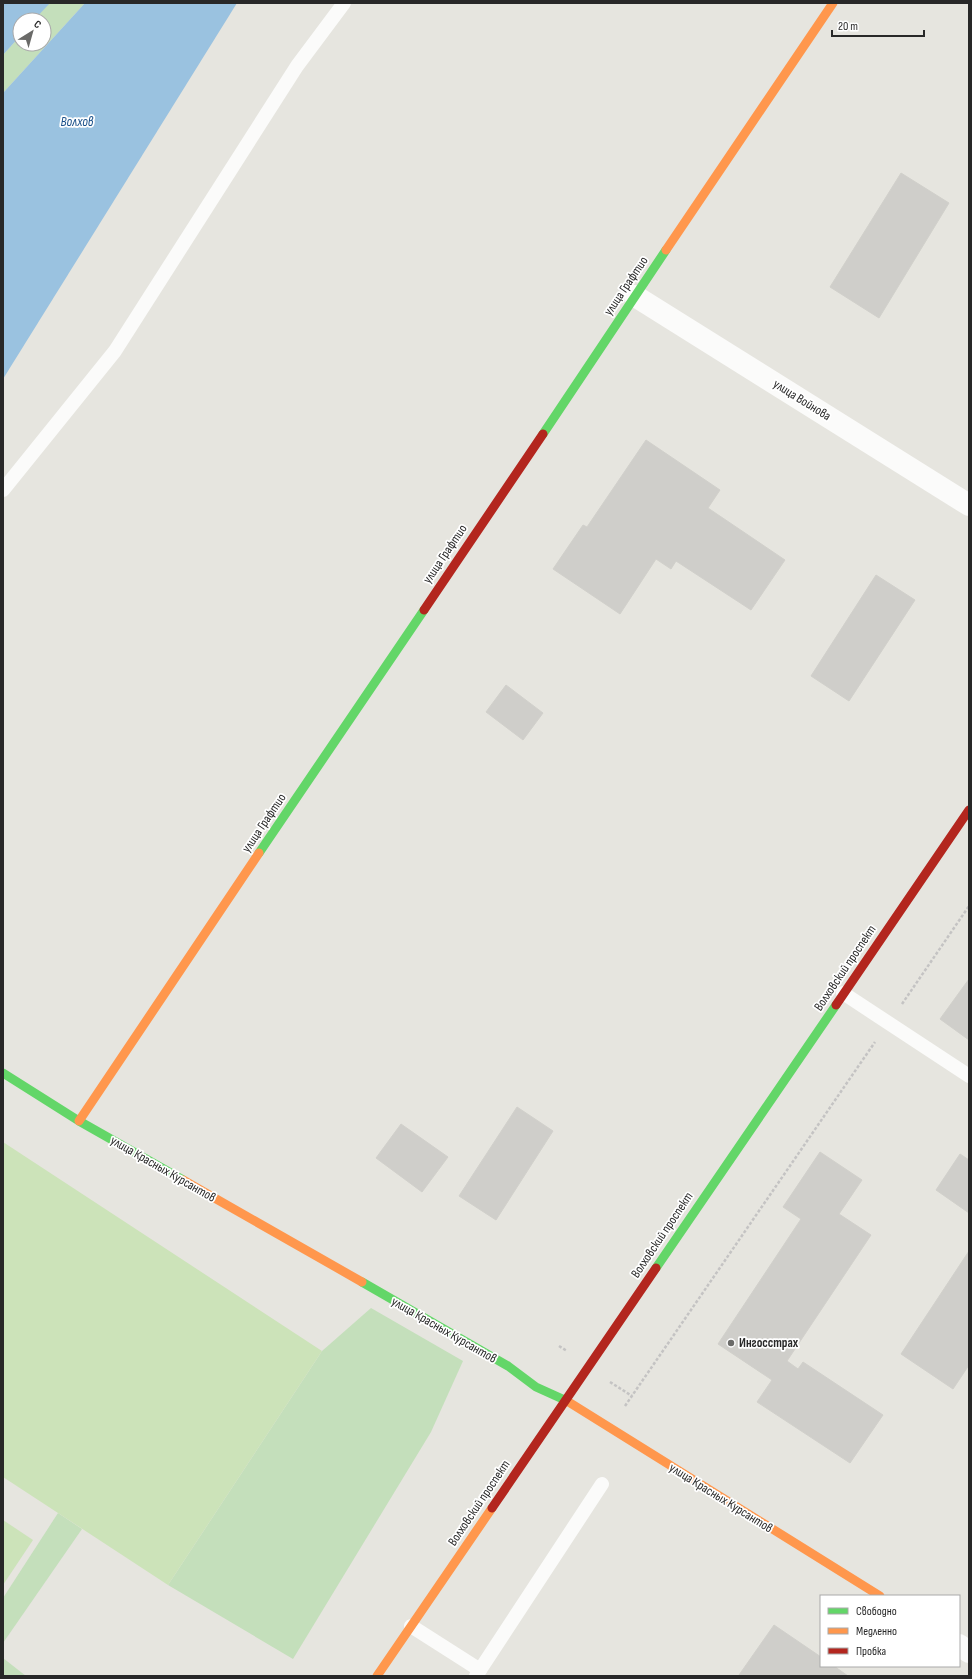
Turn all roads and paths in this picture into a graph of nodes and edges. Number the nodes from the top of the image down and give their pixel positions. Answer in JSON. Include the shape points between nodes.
{"nodes":[{"id":1,"x":344,"y":3,"type":"edge"},
{"id":2,"x":834,"y":3,"type":"edge"},
{"id":3,"x":635,"y":296,"type":"junction"},
{"id":4,"x":3,"y":490,"type":"edge"},
{"id":5,"x":969,"y":505,"type":"edge"},
{"id":6,"x":969,"y":810,"type":"edge"},
{"id":7,"x":969,"y":906,"type":"edge"},
{"id":8,"x":844,"y":993,"type":"junction"},
{"id":9,"x":888,"y":1023,"type":"junction"},
{"id":10,"x":3,"y":1073,"type":"edge"},
{"id":11,"x":969,"y":1076,"type":"edge"},
{"id":12,"x":79,"y":1121,"type":"junction"},
{"id":13,"x":565,"y":1400,"type":"junction"},
{"id":14,"x":609,"y":1428,"type":"junction"},
{"id":15,"x":602,"y":1484,"type":"dead end"},
{"id":16,"x":878,"y":1595,"type":"edge"},
{"id":17,"x":411,"y":1626,"type":"junction"},
{"id":18,"x":960,"y":1646,"type":"edge"},
{"id":19,"x":969,"y":1652,"type":"edge"},
{"id":20,"x":478,"y":1673,"type":"edge"},
{"id":21,"x":377,"y":1676,"type":"edge"}],
"edges":[{"from":1,"to":4,"type":"lane","via":[[297,66],[115,351]]},
{"from":2,"to":3,"type":"street","name":"улица Графтио"},
{"from":3,"to":5,"type":"street","name":"улица Войнова"},
{"from":3,"to":12,"type":"street","name":"улица Графтио"},
{"from":6,"to":8,"type":"street","name":"Волховский проспект"},
{"from":7,"to":9,"type":"path"},
{"from":8,"to":9,"type":"lane"},
{"from":8,"to":13,"type":"street","name":"Волховский проспект"},
{"from":9,"to":11,"type":"lane"},
{"from":9,"to":14,"type":"path"},
{"from":10,"to":12,"type":"street","name":"улица Красных Курсантов"},
{"from":12,"to":13,"type":"street","name":"улица Красных Курсантов","via":[[508,1366],[536,1387]]},
{"from":13,"to":14,"type":"street","name":"улица Красных Курсантов"},
{"from":13,"to":17,"type":"street","name":"Волховский проспект"},
{"from":14,"to":16,"type":"street","name":"улица Красных Курсантов"},
{"from":15,"to":20,"type":"lane"},
{"from":17,"to":20,"type":"lane"},
{"from":17,"to":21,"type":"street","name":"Волховский проспект"},
{"from":18,"to":19,"type":"street"}]}
